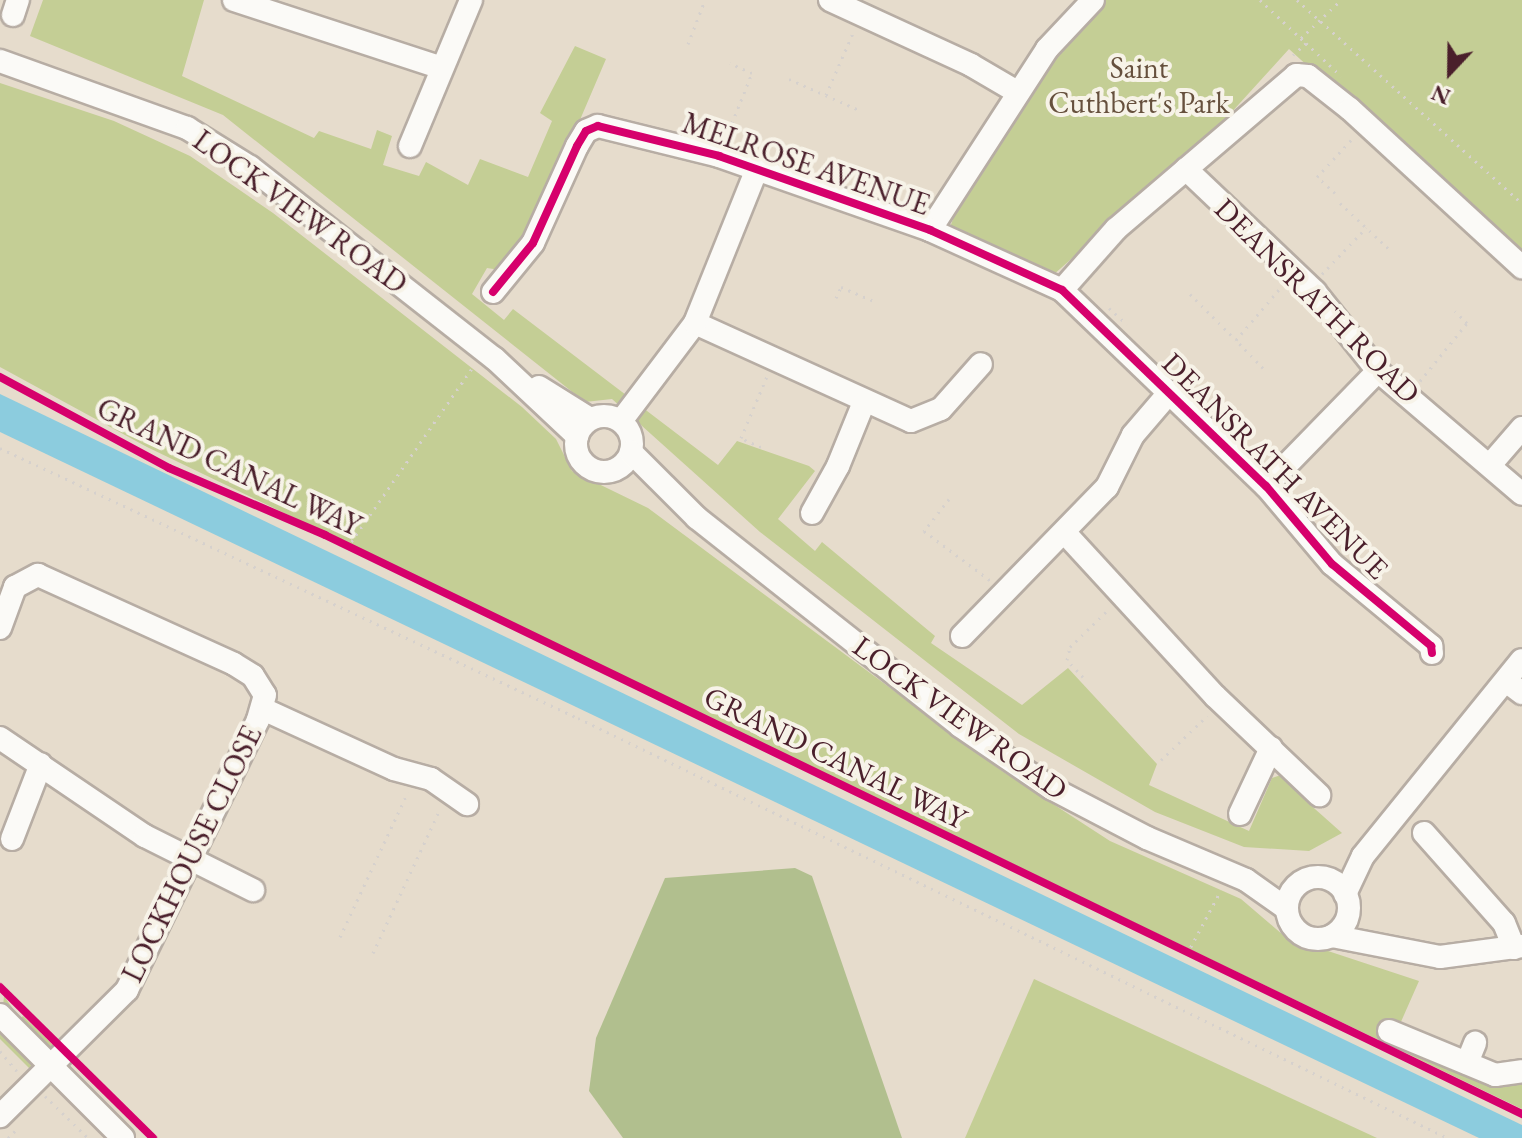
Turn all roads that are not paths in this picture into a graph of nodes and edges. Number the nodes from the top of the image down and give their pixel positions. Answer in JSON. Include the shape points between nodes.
{"nodes":[{"id":1,"x":234,"y":0,"type":"edge"},
{"id":2,"x":471,"y":0,"type":"edge"},
{"id":3,"x":830,"y":0,"type":"edge"},
{"id":4,"x":1093,"y":0,"type":"edge"},
{"id":5,"x":880,"y":10,"type":"edge"},
{"id":6,"x":0,"y":61,"type":"edge"},
{"id":7,"x":439,"y":67,"type":"junction"},
{"id":8,"x":1017,"y":92,"type":"junction"},
{"id":9,"x":410,"y":146,"type":"dead end"},
{"id":10,"x":757,"y":169,"type":"junction"},
{"id":11,"x":1186,"y":169,"type":"junction"},
{"id":12,"x":930,"y":230,"type":"junction"},
{"id":13,"x":1002,"y":264,"type":"joint"},
{"id":14,"x":1522,"y":267,"type":"edge"},
{"id":15,"x":1062,"y":290,"type":"junction"},
{"id":16,"x":493,"y":292,"type":"dead end"},
{"id":17,"x":695,"y":323,"type":"junction"},
{"id":18,"x":981,"y":364,"type":"dead end"},
{"id":19,"x":1378,"y":371,"type":"junction"},
{"id":20,"x":1169,"y":393,"type":"junction"},
{"id":21,"x":864,"y":402,"type":"junction"},
{"id":22,"x":621,"y":421,"type":"junction"},
{"id":23,"x":584,"y":427,"type":"junction"},
{"id":24,"x":1522,"y":428,"type":"edge"},
{"id":25,"x":624,"y":460,"type":"junction"},
{"id":26,"x":1490,"y":465,"type":"junction"},
{"id":27,"x":1266,"y":486,"type":"junction"},
{"id":28,"x":1522,"y":494,"type":"edge"},
{"id":29,"x":812,"y":513,"type":"dead end"},
{"id":30,"x":1065,"y":533,"type":"junction"},
{"id":31,"x":0,"y":628,"type":"edge"},
{"id":32,"x":962,"y":636,"type":"dead end"},
{"id":33,"x":1432,"y":653,"type":"dead end"},
{"id":34,"x":1522,"y":660,"type":"edge"},
{"id":35,"x":1514,"y":687,"type":"edge"},
{"id":36,"x":263,"y":709,"type":"junction"},
{"id":37,"x":0,"y":738,"type":"edge"},
{"id":38,"x":1271,"y":748,"type":"junction"},
{"id":39,"x":41,"y":764,"type":"junction"},
{"id":40,"x":1319,"y":795,"type":"dead end"},
{"id":41,"x":467,"y":804,"type":"dead end"},
{"id":42,"x":1240,"y":814,"type":"dead end"},
{"id":43,"x":1424,"y":833,"type":"dead end"},
{"id":44,"x":12,"y":839,"type":"dead end"},
{"id":45,"x":1363,"y":856,"type":"junction"},
{"id":46,"x":191,"y":859,"type":"junction"},
{"id":47,"x":1327,"y":879,"type":"junction"},
{"id":48,"x":1246,"y":880,"type":"junction"},
{"id":49,"x":1304,"y":881,"type":"junction"},
{"id":50,"x":253,"y":890,"type":"dead end"},
{"id":51,"x":1345,"y":894,"type":"junction"},
{"id":52,"x":1287,"y":909,"type":"junction"},
{"id":53,"x":1347,"y":918,"type":"junction"},
{"id":54,"x":1332,"y":936,"type":"junction"},
{"id":55,"x":1388,"y":945,"type":"junction"},
{"id":56,"x":1518,"y":947,"type":"edge"},
{"id":57,"x":0,"y":1015,"type":"edge"},
{"id":58,"x":1389,"y":1031,"type":"dead end"},
{"id":59,"x":38,"y":1068,"type":"junction"},
{"id":60,"x":1522,"y":1071,"type":"edge"},
{"id":61,"x":0,"y":1116,"type":"edge"},
{"id":62,"x":123,"y":1138,"type":"edge"}],
"edges":[{"from":1,"to":7,"type":"street"},
{"from":2,"to":7,"type":"street"},
{"from":3,"to":5,"type":"street"},
{"from":4,"to":8,"type":"street","via":[[1047,49]]},
{"from":5,"to":8,"type":"street"},
{"from":6,"to":23,"type":"street","name":"LOCK VIEW ROAD","via":[[187,128],[250,167]]},
{"from":7,"to":9,"type":"street"},
{"from":8,"to":12,"type":"street"},
{"from":10,"to":12,"type":"street","name":"MELROSE AVENUE"},
{"from":10,"to":16,"type":"street","name":"MELROSE AVENUE","via":[[615,127],[586,131],[533,243]]},
{"from":10,"to":17,"type":"street"},
{"from":11,"to":14,"type":"street","via":[[1283,83],[1296,75],[1308,76]]},
{"from":11,"to":15,"type":"street","via":[[1116,229]]},
{"from":11,"to":19,"type":"street","name":"DEANSRATH ROAD","via":[[1315,292]]},
{"from":12,"to":13,"type":"street","name":"MELROSE AVENUE"},
{"from":13,"to":15,"type":"street","name":"DEANSRATH AVENUE"},
{"from":15,"to":20,"type":"street","name":"DEANSRATH AVENUE"},
{"from":17,"to":21,"type":"street"},
{"from":17,"to":22,"type":"street"},
{"from":18,"to":21,"type":"street","via":[[928,418],[911,421]]},
{"from":19,"to":26,"type":"street","name":"DEANSRATH ROAD"},
{"from":19,"to":27,"type":"street"},
{"from":20,"to":27,"type":"street","name":"DEANSRATH AVENUE"},
{"from":20,"to":30,"type":"street","via":[[1133,435],[1107,487]]},
{"from":21,"to":29,"type":"street"},
{"from":22,"to":23,"type":"street","via":[[606,415]]},
{"from":22,"to":25,"type":"street","via":[[631,435]]},
{"from":23,"to":25,"type":"street","name":"LOCK VIEW ROAD","via":[[578,454],[590,468]]},
{"from":24,"to":26,"type":"street"},
{"from":25,"to":48,"type":"street","name":"LOCK VIEW ROAD","via":[[960,726],[1051,788],[1147,838]]},
{"from":26,"to":28,"type":"street","name":"DEANSRATH ROAD"},
{"from":27,"to":33,"type":"street","name":"DEANSRATH AVENUE","via":[[1332,564],[1431,646]]},
{"from":30,"to":32,"type":"street"},
{"from":30,"to":38,"type":"street"},
{"from":31,"to":36,"type":"street","via":[[15,587],[38,575],[56,580],[253,676],[265,695]]},
{"from":34,"to":35,"type":"street"},
{"from":35,"to":45,"type":"street"},
{"from":36,"to":41,"type":"street","via":[[394,769],[415,773]]},
{"from":36,"to":46,"type":"street","name":"LOCKHOUSE CLOSE"},
{"from":37,"to":39,"type":"street"},
{"from":38,"to":40,"type":"street"},
{"from":38,"to":42,"type":"street"},
{"from":39,"to":44,"type":"street"},
{"from":39,"to":46,"type":"street","via":[[134,829]]},
{"from":43,"to":56,"type":"street","via":[[1504,923]]},
{"from":45,"to":47,"type":"street"},
{"from":45,"to":51,"type":"street"},
{"from":46,"to":50,"type":"street"},
{"from":46,"to":59,"type":"street","name":"LOCKHOUSE CLOSE","via":[[127,990]]},
{"from":47,"to":49,"type":"street"},
{"from":47,"to":51,"type":"street"},
{"from":48,"to":49,"type":"street","name":"LOCK VIEW ROAD"},
{"from":48,"to":52,"type":"street","name":"LOCK VIEW ROAD"},
{"from":49,"to":52,"type":"street","via":[[1292,892]]},
{"from":51,"to":53,"type":"street"},
{"from":52,"to":54,"type":"street","via":[[1302,935]]},
{"from":53,"to":54,"type":"street"},
{"from":53,"to":55,"type":"street"},
{"from":54,"to":55,"type":"street"},
{"from":55,"to":56,"type":"street","via":[[1440,957]]},
{"from":57,"to":59,"type":"street"},
{"from":58,"to":60,"type":"street","via":[[1471,1053],[1503,1077]]},
{"from":59,"to":61,"type":"street","name":"LOCKHOUSE CLOSE"},
{"from":59,"to":62,"type":"street"}]}
